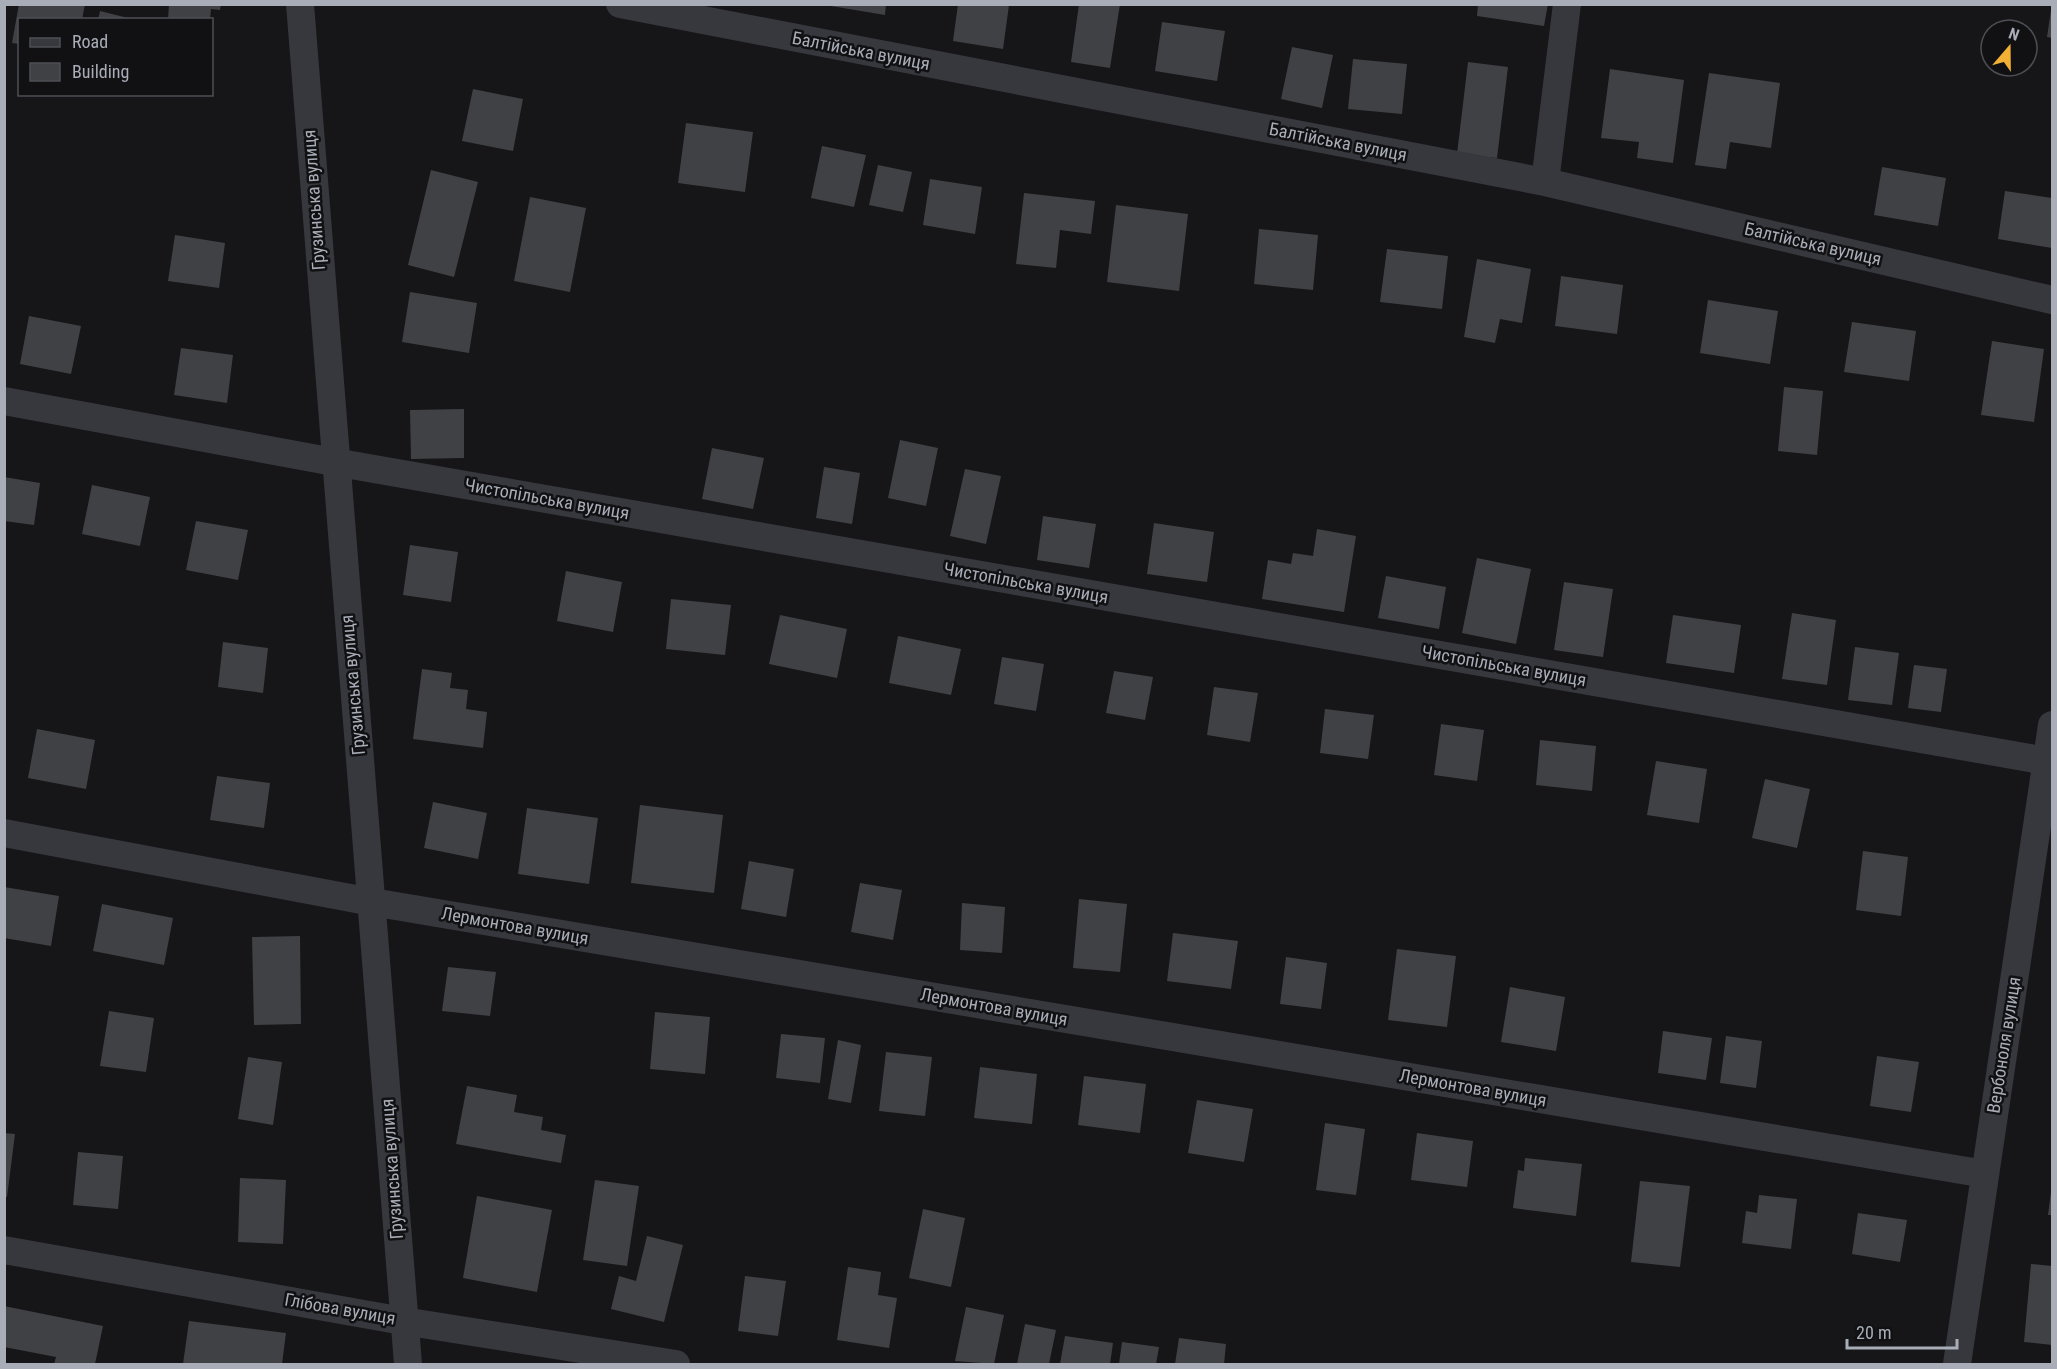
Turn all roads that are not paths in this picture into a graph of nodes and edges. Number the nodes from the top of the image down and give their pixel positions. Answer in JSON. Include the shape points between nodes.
{"nodes":[{"id":1,"x":300,"y":4,"type":"edge"},
{"id":2,"x":620,"y":4,"type":"edge"},
{"id":3,"x":1567,"y":4,"type":"edge"},
{"id":4,"x":1545,"y":182,"type":"junction"},
{"id":5,"x":2052,"y":300,"type":"edge"},
{"id":6,"x":4,"y":401,"type":"edge"},
{"id":7,"x":334,"y":462,"type":"junction"},
{"id":8,"x":2052,"y":725,"type":"edge"},
{"id":9,"x":2047,"y":761,"type":"junction"},
{"id":10,"x":4,"y":833,"type":"edge"},
{"id":11,"x":372,"y":902,"type":"junction"},
{"id":12,"x":1985,"y":1174,"type":"junction"},
{"id":13,"x":4,"y":1250,"type":"edge"},
{"id":14,"x":403,"y":1321,"type":"junction"},
{"id":15,"x":408,"y":1365,"type":"edge"},
{"id":16,"x":675,"y":1365,"type":"edge"},
{"id":17,"x":1957,"y":1365,"type":"edge"}],
"edges":[{"from":1,"to":7,"type":"street","name":"Грузинська вулиця"},
{"from":2,"to":4,"type":"street","name":"Балтійська вулиця"},
{"from":3,"to":4,"type":"street"},
{"from":4,"to":5,"type":"street","name":"Балтійська вулиця"},
{"from":6,"to":7,"type":"street","name":"Чистопільська вулиця"},
{"from":7,"to":9,"type":"street","name":"Чистопільська вулиця"},
{"from":7,"to":11,"type":"street","name":"Грузинська вулиця"},
{"from":8,"to":9,"type":"street","name":"Вербоноля вулиця"},
{"from":9,"to":12,"type":"street","name":"Вербоноля вулиця"},
{"from":10,"to":11,"type":"street","name":"Лермонтова вулиця"},
{"from":11,"to":12,"type":"street","name":"Лермонтова вулиця"},
{"from":11,"to":14,"type":"street","name":"Грузинська вулиця"},
{"from":12,"to":17,"type":"street","name":"Вербоноля вулиця"},
{"from":13,"to":14,"type":"street","name":"Глібова вулиця"},
{"from":14,"to":15,"type":"street","name":"Грузинська вулиця"},
{"from":14,"to":16,"type":"street","name":"Глібова вулиця"}]}
